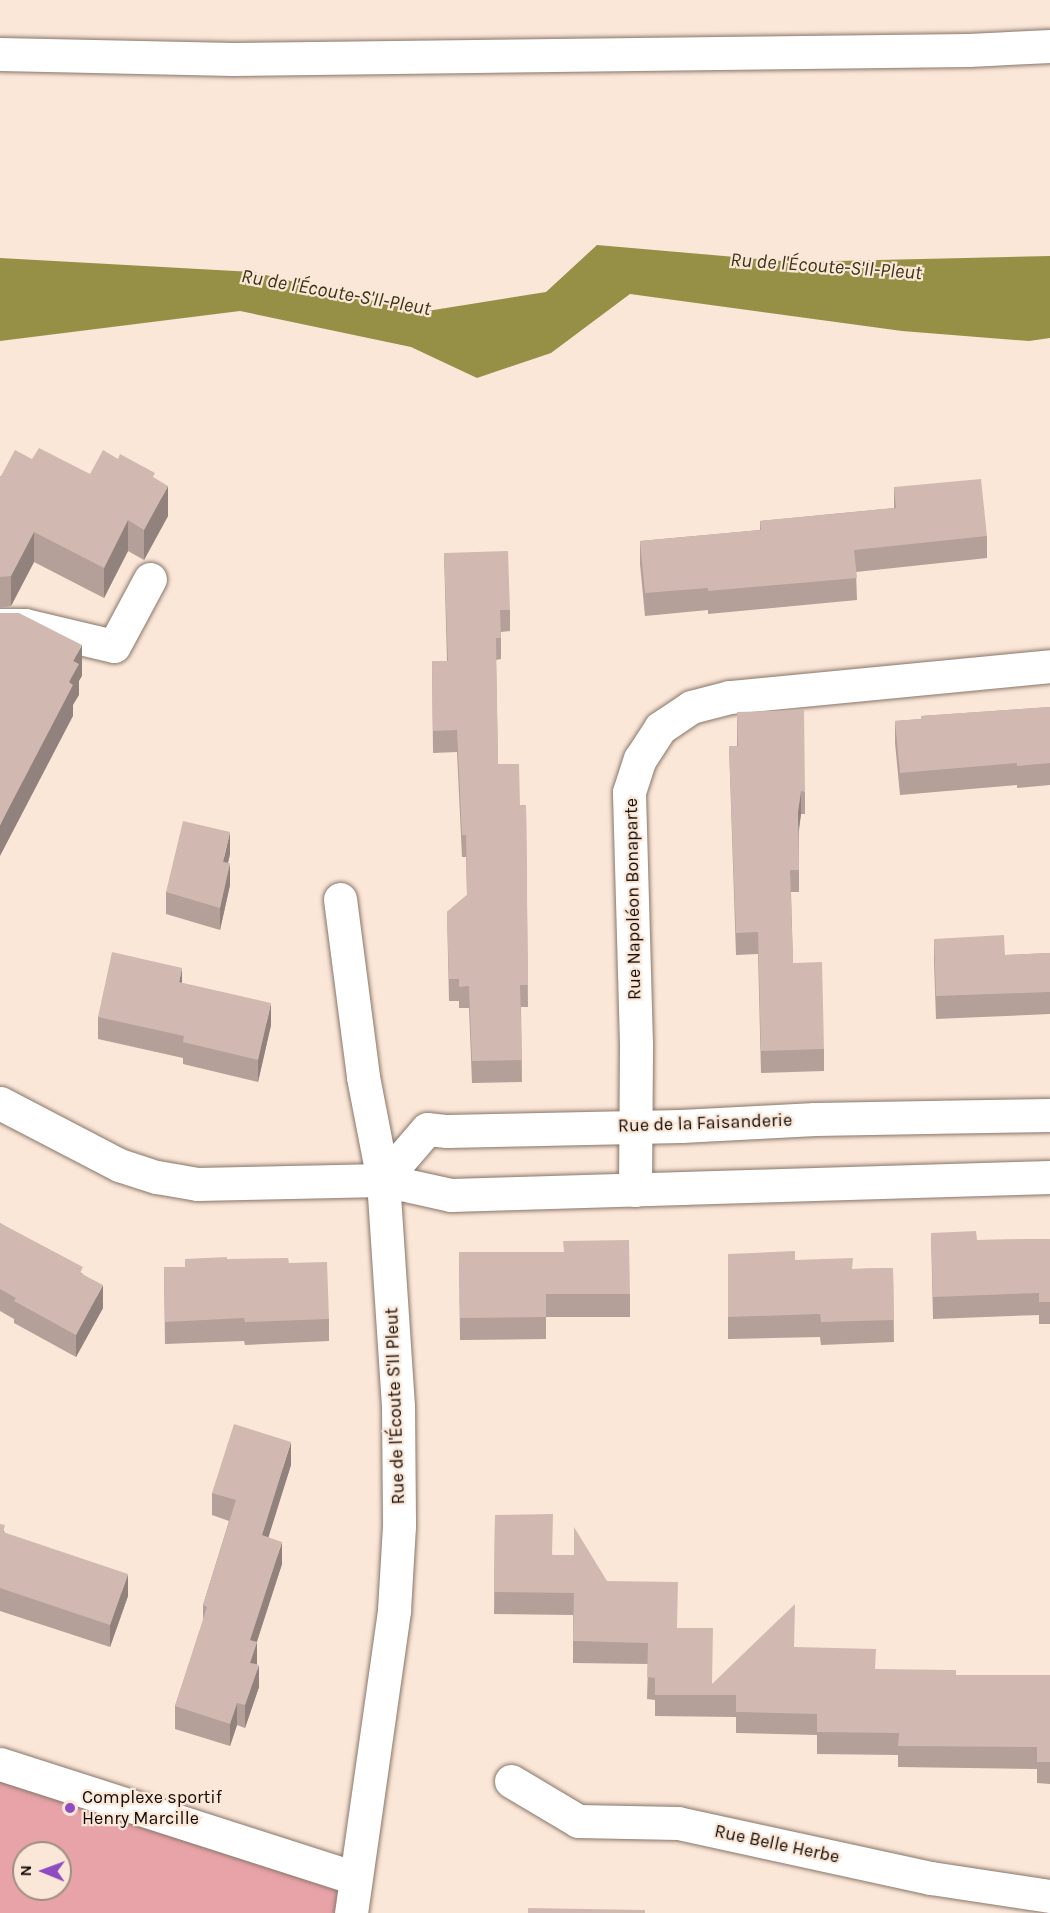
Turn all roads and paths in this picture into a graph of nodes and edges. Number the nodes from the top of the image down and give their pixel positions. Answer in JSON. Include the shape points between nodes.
{"nodes":[{"id":1,"x":1050,"y":46,"type":"edge"},
{"id":2,"x":0,"y":54,"type":"edge"},
{"id":3,"x":150,"y":579,"type":"dead end"},
{"id":4,"x":0,"y":625,"type":"edge"},
{"id":5,"x":1050,"y":666,"type":"edge"},
{"id":6,"x":340,"y":899,"type":"dead end"},
{"id":7,"x":0,"y":1104,"type":"edge"},
{"id":8,"x":1050,"y":1114,"type":"edge"},
{"id":9,"x":636,"y":1125,"type":"junction"},
{"id":10,"x":1050,"y":1177,"type":"edge"},
{"id":11,"x":383,"y":1180,"type":"junction"},
{"id":12,"x":635,"y":1190,"type":"junction"},
{"id":13,"x":0,"y":1764,"type":"edge"},
{"id":14,"x":511,"y":1781,"type":"dead end"},
{"id":15,"x":356,"y":1878,"type":"junction"},
{"id":16,"x":1050,"y":1896,"type":"edge"},
{"id":17,"x":351,"y":1913,"type":"edge"}],
"edges":[{"from":1,"to":2,"type":"street","via":[[233,59]]},
{"from":3,"to":4,"type":"street","via":[[114,646],[25,625]]},
{"from":5,"to":9,"type":"street","name":"Rue Napoléon Bonaparte","via":[[730,697],[691,707],[660,728],[640,759],[629,792]]},
{"from":6,"to":11,"type":"street","name":"Rue de l'Écoute S'Il Pleut","via":[[363,1077]]},
{"from":7,"to":11,"type":"street","via":[[119,1165],[158,1177],[197,1184]]},
{"from":8,"to":9,"type":"street","name":"Rue de la Faisanderie"},
{"from":9,"to":11,"type":"street","name":"Rue de la Faisanderie","via":[[427,1129]]},
{"from":9,"to":12,"type":"street","name":"Rue Napoléon Bonaparte"},
{"from":10,"to":12,"type":"street"},
{"from":11,"to":12,"type":"street","via":[[451,1195]]},
{"from":11,"to":15,"type":"street","name":"Rue de l'Écoute S'Il Pleut","via":[[398,1406],[399,1526],[394,1611]]},
{"from":13,"to":15,"type":"street"},
{"from":14,"to":16,"type":"street","name":"Rue Belle Herbe","via":[[578,1821],[678,1822],[932,1878]]},
{"from":15,"to":17,"type":"street","name":"Rue de l'Écoute S'Il Pleut"}]}
